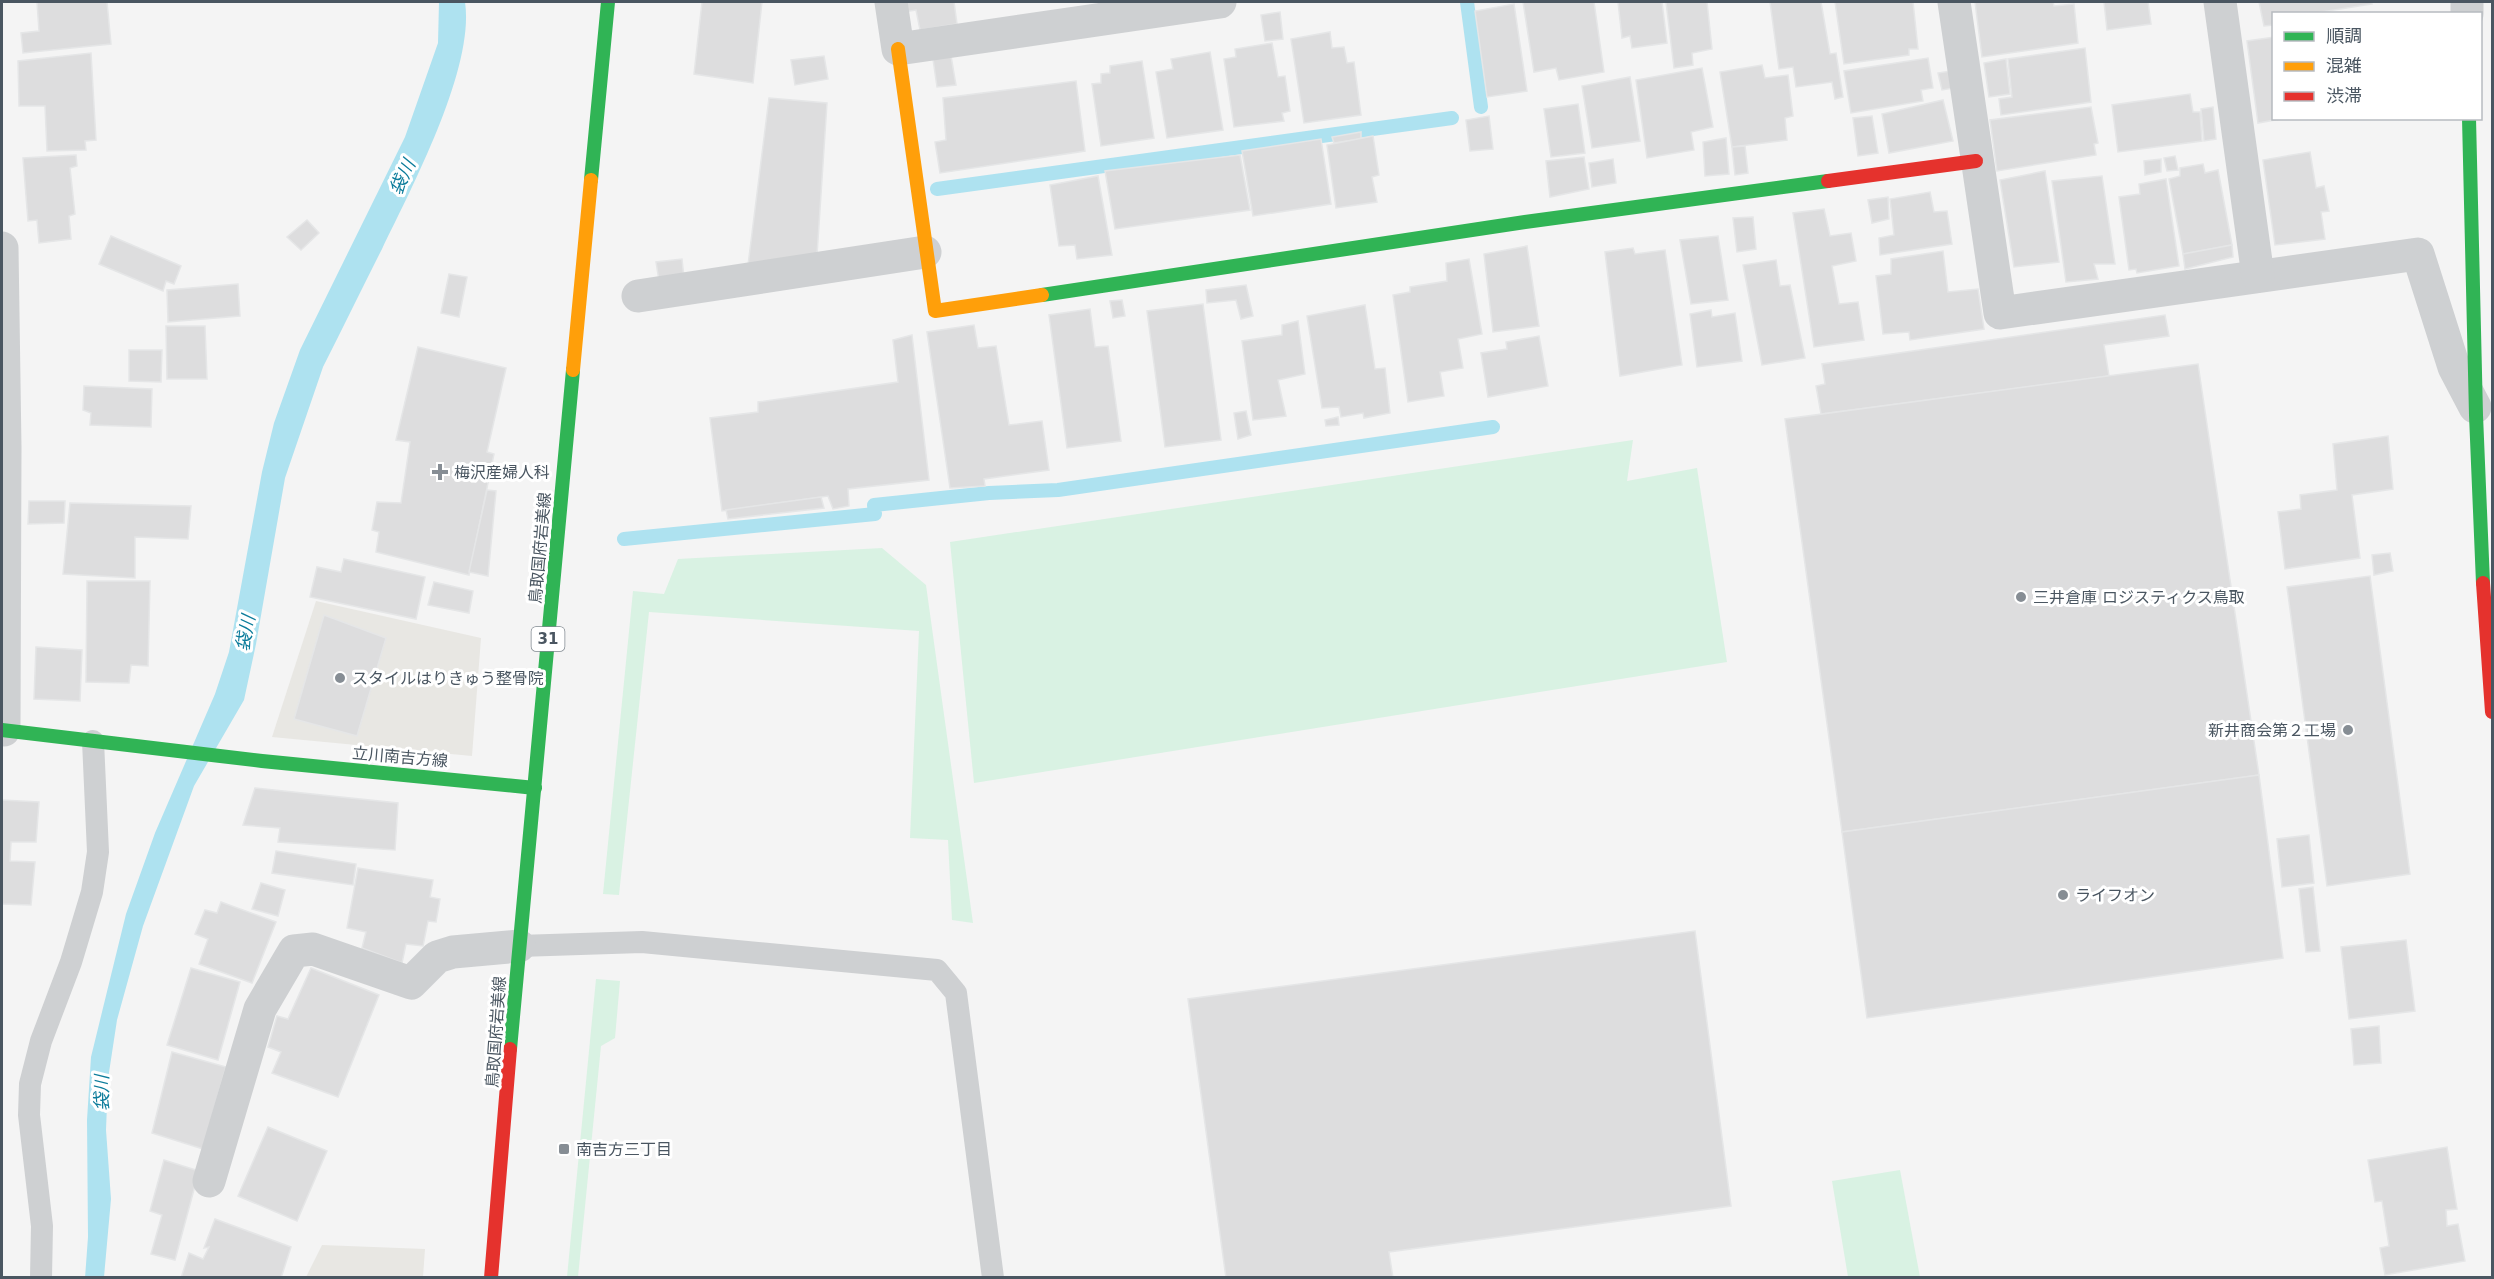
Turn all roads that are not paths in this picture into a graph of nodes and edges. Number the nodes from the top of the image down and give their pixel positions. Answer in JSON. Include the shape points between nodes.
{"nodes":[{"id":1,"x":608,"y":2,"type":"edge"},
{"id":2,"x":891,"y":2,"type":"edge"},
{"id":3,"x":1220,"y":2,"type":"edge"},
{"id":4,"x":1954,"y":2,"type":"edge"},
{"id":5,"x":2220,"y":2,"type":"edge"},
{"id":6,"x":898,"y":49,"type":"junction"},
{"id":7,"x":2469,"y":120,"type":"edge"},
{"id":8,"x":1976,"y":161,"type":"junction"},
{"id":9,"x":2,"y":248,"type":"edge"},
{"id":10,"x":925,"y":252,"type":"junction"},
{"id":11,"x":2258,"y":276,"type":"junction"},
{"id":12,"x":638,"y":296,"type":"dead end"},
{"id":13,"x":2475,"y":407,"type":"junction"},
{"id":14,"x":2493,"y":711,"type":"edge"},
{"id":15,"x":3,"y":730,"type":"edge"},
{"id":16,"x":93,"y":741,"type":"junction"},
{"id":17,"x":535,"y":788,"type":"junction"},
{"id":18,"x":519,"y":946,"type":"junction"},
{"id":19,"x":209,"y":1181,"type":"dead end"},
{"id":20,"x":41,"y":1278,"type":"edge"},
{"id":21,"x":491,"y":1278,"type":"edge"},
{"id":22,"x":993,"y":1278,"type":"edge"}],
"edges":[{"from":1,"to":17,"type":"street","name":"鳥取国府岩美線","number":"31"},
{"from":2,"to":6,"type":"street"},
{"from":3,"to":6,"type":"street"},
{"from":4,"to":8,"type":"street"},
{"from":5,"to":11,"type":"street"},
{"from":6,"to":10,"type":"street"},
{"from":7,"to":13,"type":"street"},
{"from":8,"to":10,"type":"street","via":[[1525,222],[935,311]]},
{"from":8,"to":11,"type":"street","via":[[2000,313]]},
{"from":9,"to":15,"type":"street"},
{"from":10,"to":12,"type":"street"},
{"from":11,"to":13,"type":"street","via":[[2418,254],[2454,367]]},
{"from":13,"to":14,"type":"street","via":[[2484,610]]},
{"from":15,"to":16,"type":"street"},
{"from":16,"to":17,"type":"street","name":"立川南吉方線"},
{"from":16,"to":20,"type":"lane","via":[[98,852],[92,892],[30,1084],[29,1115],[42,1226]]},
{"from":17,"to":18,"type":"street","name":"鳥取国府岩美線","number":"31"},
{"from":18,"to":19,"type":"street","via":[[437,957],[411,983],[313,949],[294,951],[260,1010]]},
{"from":18,"to":21,"type":"street","name":"鳥取国府岩美線","number":"31"},
{"from":18,"to":22,"type":"lane","via":[[642,942],[938,970],[956,993]]}]}
